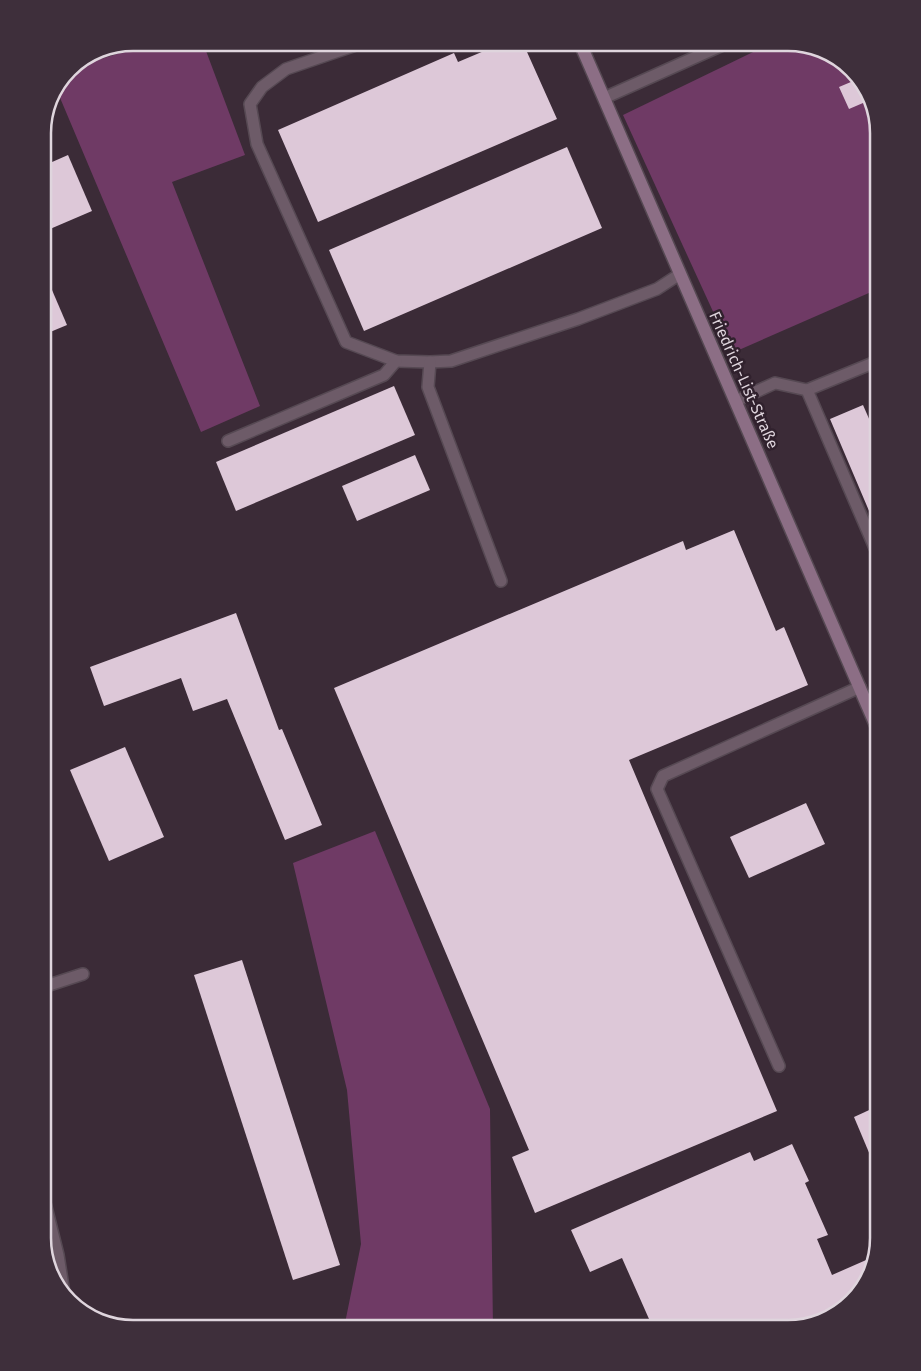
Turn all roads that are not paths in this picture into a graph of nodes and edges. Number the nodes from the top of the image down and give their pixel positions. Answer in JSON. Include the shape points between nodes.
{"nodes":[{"id":1,"x":337,"y":51,"type":"edge"},
{"id":2,"x":583,"y":51,"type":"edge"},
{"id":3,"x":709,"y":51,"type":"edge"},
{"id":4,"x":604,"y":98,"type":"junction"},
{"id":5,"x":680,"y":274,"type":"junction"},
{"id":6,"x":396,"y":361,"type":"junction"},
{"id":7,"x":430,"y":362,"type":"junction"},
{"id":8,"x":870,"y":364,"type":"edge"},
{"id":9,"x":807,"y":390,"type":"junction"},
{"id":10,"x":736,"y":401,"type":"junction"},
{"id":11,"x":228,"y":441,"type":"dead end"},
{"id":12,"x":870,"y":536,"type":"edge"},
{"id":13,"x":501,"y":581,"type":"dead end"},
{"id":14,"x":860,"y":687,"type":"junction"},
{"id":15,"x":870,"y":711,"type":"edge"},
{"id":16,"x":83,"y":974,"type":"dead end"},
{"id":17,"x":51,"y":983,"type":"edge"},
{"id":18,"x":779,"y":1066,"type":"dead end"},
{"id":19,"x":51,"y":1229,"type":"edge"},
{"id":20,"x":62,"y":1278,"type":"edge"}],
"edges":[{"from":1,"to":6,"type":"lane","via":[[286,69],[262,87],[250,104],[257,144],[346,342]]},
{"from":2,"to":4,"type":"street","name":"Friedrich-List-Straße"},
{"from":3,"to":4,"type":"lane"},
{"from":4,"to":5,"type":"street","name":"Friedrich-List-Straße"},
{"from":5,"to":7,"type":"lane","via":[[658,289],[578,320],[451,361]]},
{"from":5,"to":10,"type":"street","name":"Friedrich-List-Straße"},
{"from":6,"to":7,"type":"lane"},
{"from":6,"to":11,"type":"lane","via":[[384,375]]},
{"from":7,"to":13,"type":"lane","via":[[428,386]]},
{"from":8,"to":9,"type":"lane"},
{"from":9,"to":10,"type":"lane","via":[[775,383]]},
{"from":9,"to":12,"type":"lane"},
{"from":10,"to":14,"type":"street","name":"Friedrich-List-Straße"},
{"from":14,"to":15,"type":"street","name":"Friedrich-List-Straße"},
{"from":14,"to":18,"type":"lane","via":[[663,776],[657,788]]},
{"from":16,"to":17,"type":"lane"},
{"from":19,"to":20,"type":"lane"}]}
